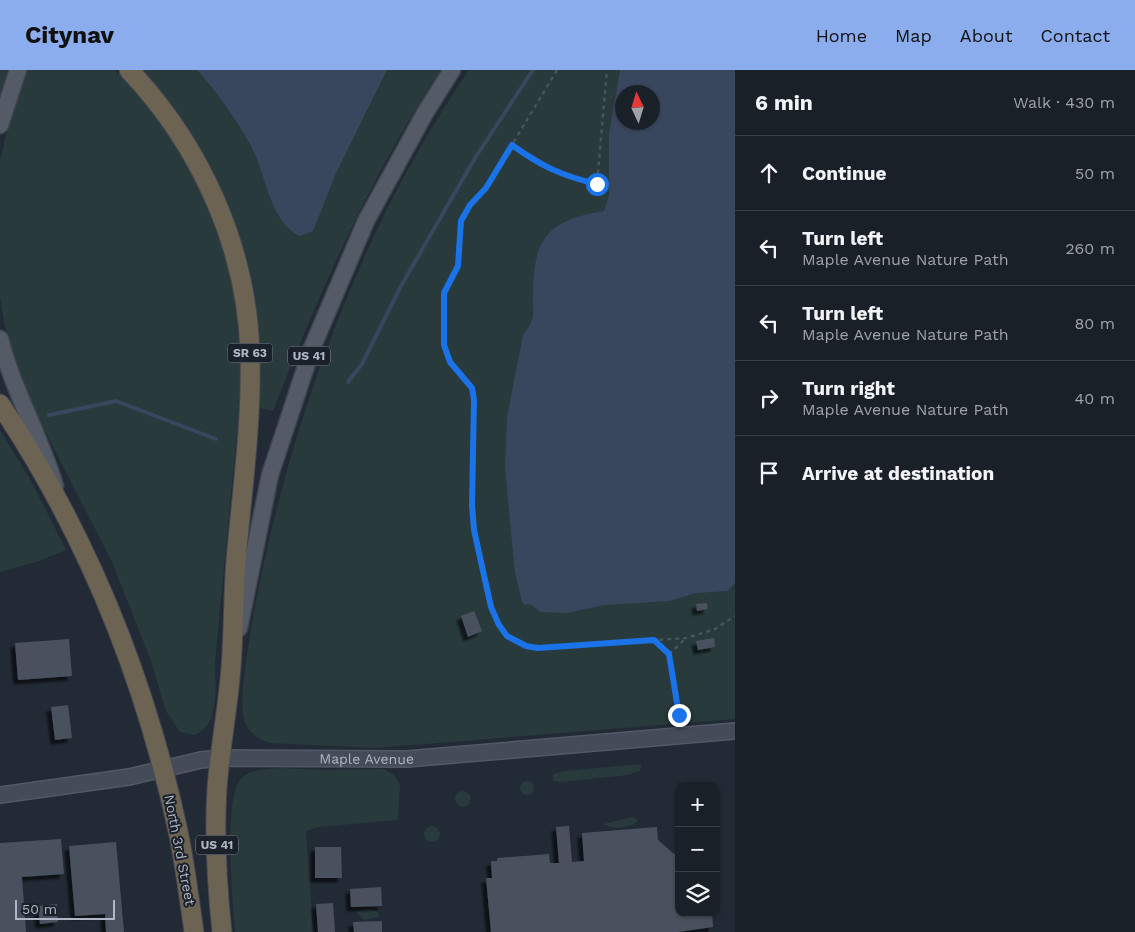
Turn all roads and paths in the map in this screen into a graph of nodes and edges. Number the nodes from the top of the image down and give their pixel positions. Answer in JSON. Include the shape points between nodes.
{"nodes":[{"id":1,"x":18,"y":70,"type":"edge"},
{"id":2,"x":129,"y":70,"type":"edge"},
{"id":3,"x":452,"y":70,"type":"edge"},
{"id":4,"x":557,"y":70,"type":"edge"},
{"id":5,"x":607,"y":70,"type":"edge"},
{"id":6,"x":0,"y":125,"type":"edge"},
{"id":7,"x":512,"y":145,"type":"junction"},
{"id":8,"x":0,"y":339,"type":"edge"},
{"id":9,"x":0,"y":404,"type":"edge"},
{"id":10,"x":62,"y":510,"type":"junction"},
{"id":11,"x":735,"y":616,"type":"edge"},
{"id":12,"x":686,"y":638,"type":"junction"},
{"id":13,"x":654,"y":640,"type":"junction"},
{"id":14,"x":669,"y":654,"type":"junction"},
{"id":15,"x":231,"y":667,"type":"junction"},
{"id":16,"x":690,"y":721,"type":"dead end"},
{"id":17,"x":735,"y":731,"type":"edge"},
{"id":18,"x":221,"y":758,"type":"junction"},
{"id":19,"x":163,"y":769,"type":"junction"},
{"id":20,"x":0,"y":795,"type":"edge"},
{"id":21,"x":194,"y":932,"type":"edge"},
{"id":22,"x":222,"y":932,"type":"edge"}],
"edges":[{"from":1,"to":6,"type":"main road"},
{"from":2,"to":15,"type":"highway","number":"SR 63","via":[[182,136],[216,202],[234,253],[246,310],[250,350],[250,417],[236,562]]},
{"from":3,"to":15,"type":"main road","number":"US 41","via":[[366,220],[312,348],[270,475]]},
{"from":4,"to":7,"type":"path"},
{"from":5,"to":7,"type":"path","via":[[597,184],[569,178],[540,165]]},
{"from":7,"to":13,"type":"path","via":[[461,221],[458,266],[444,293],[443,312],[444,345],[450,362],[472,388],[474,400],[474,530],[491,607],[507,636],[526,646],[538,648]]},
{"from":8,"to":10,"type":"main road","number":"US 41","via":[[18,392],[47,458]]},
{"from":9,"to":10,"type":"highway"},
{"from":10,"to":19,"type":"highway","number":"US 41","via":[[91,564],[124,646]]},
{"from":11,"to":12,"type":"path","via":[[715,629]]},
{"from":12,"to":13,"type":"path"},
{"from":12,"to":14,"type":"path"},
{"from":13,"to":14,"type":"path"},
{"from":14,"to":16,"type":"path","via":[[676,706],[679,715]]},
{"from":15,"to":18,"type":"highway","number":"US 41"},
{"from":17,"to":18,"type":"main road","name":"Maple Avenue","via":[[407,759]]},
{"from":18,"to":19,"type":"main road","name":"Maple Avenue"},
{"from":18,"to":22,"type":"highway","name":"North 3rd Street","number":"US 41","via":[[217,789],[217,849]]},
{"from":19,"to":20,"type":"main road","name":"Maple Avenue","via":[[129,777]]},
{"from":19,"to":21,"type":"highway","name":"North 3rd Street","number":"US 41","via":[[178,832]]}]}
